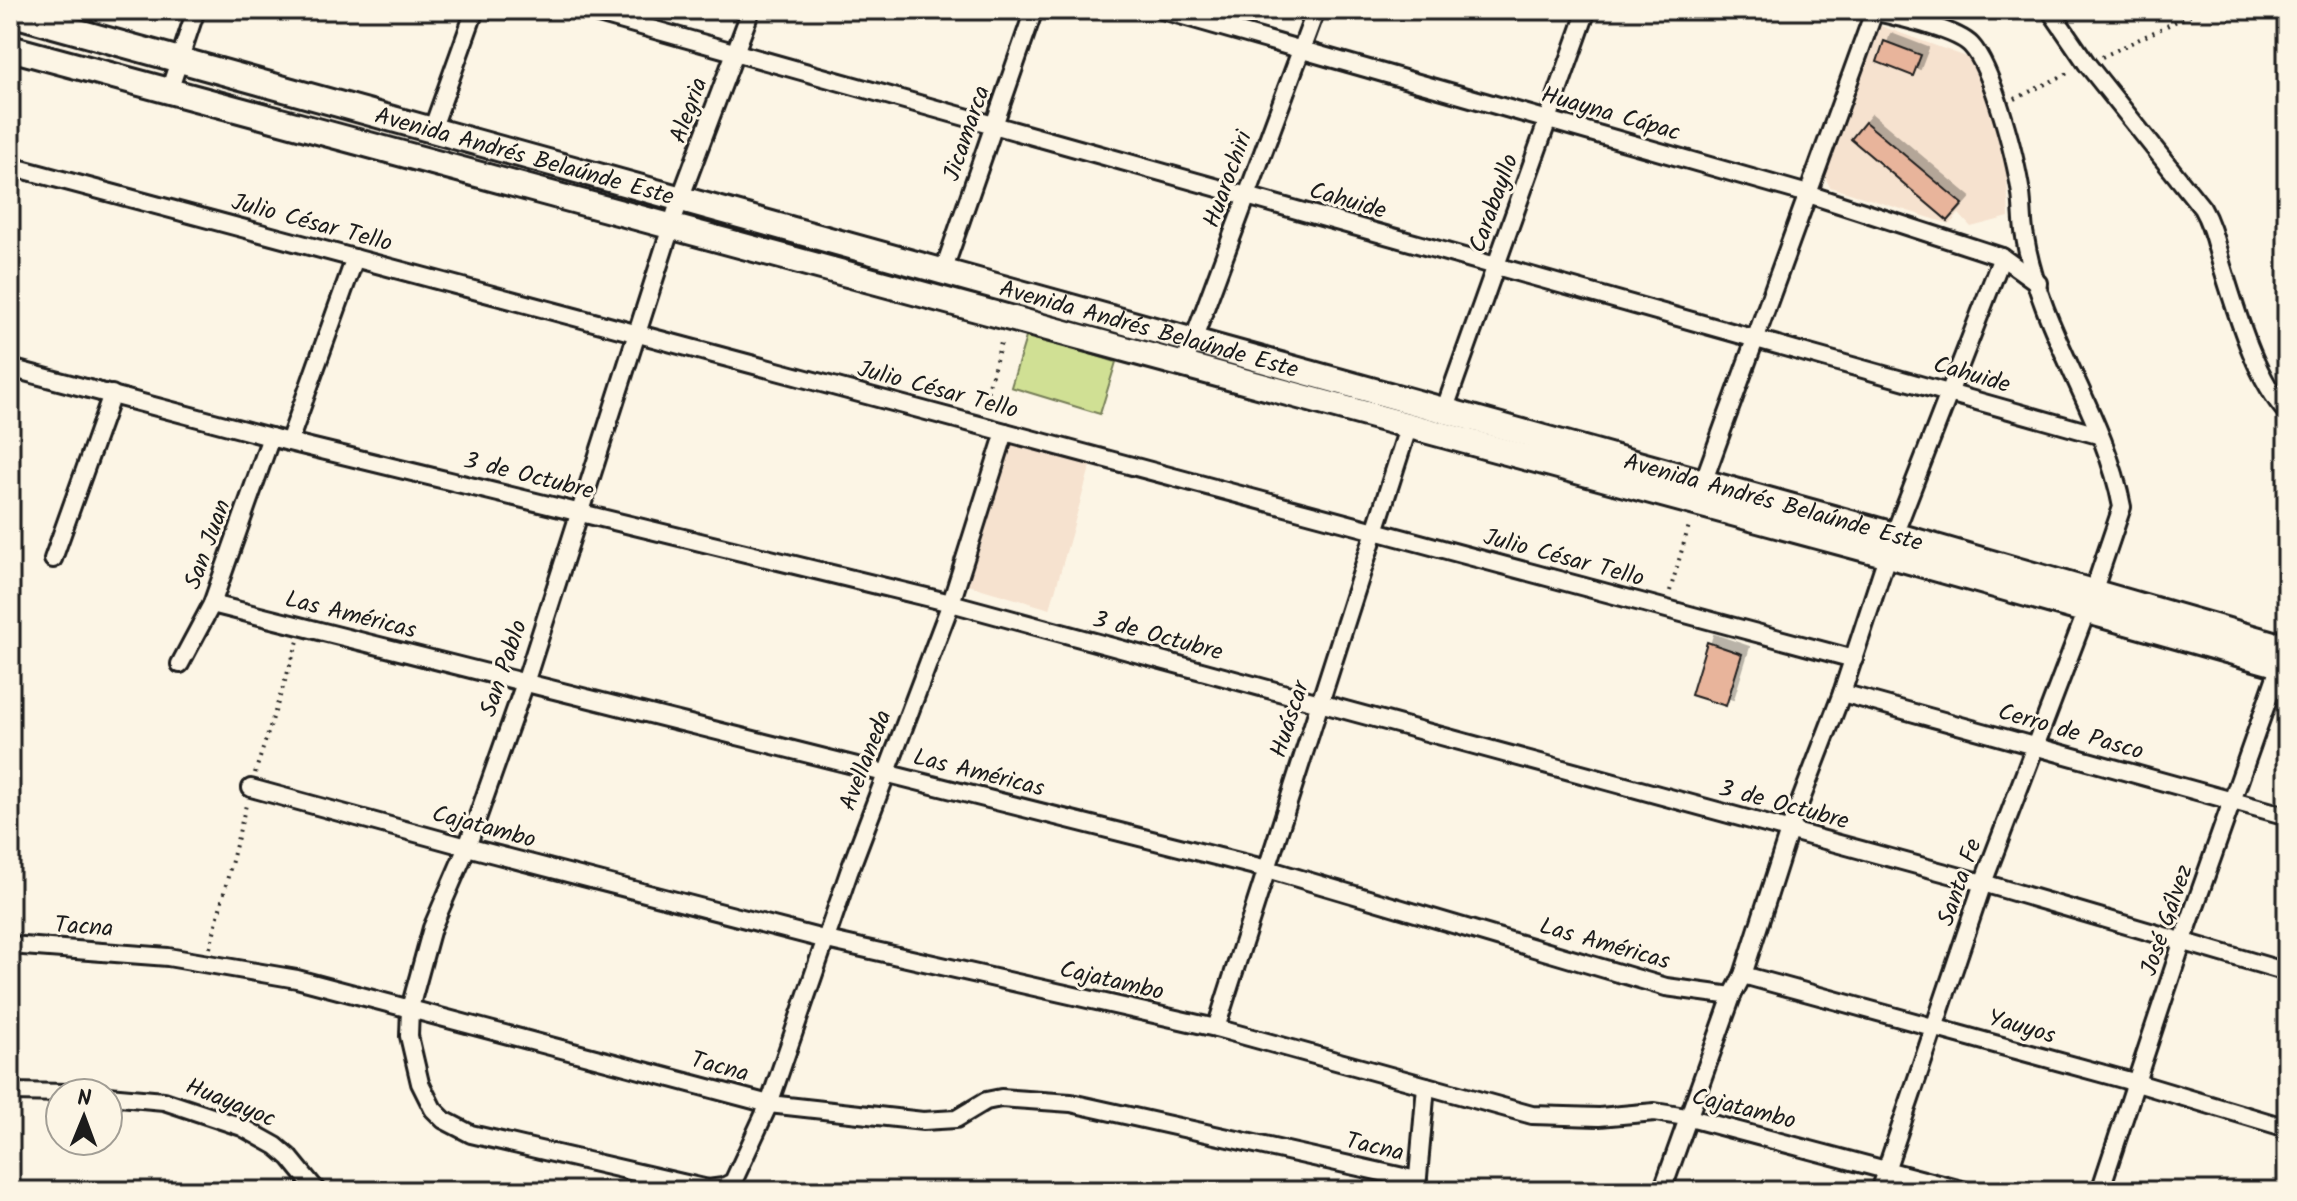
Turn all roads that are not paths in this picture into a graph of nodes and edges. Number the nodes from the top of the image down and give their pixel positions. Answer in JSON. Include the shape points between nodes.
{"nodes":[{"id":1,"x":196,"y":10,"type":"edge"},
{"id":2,"x":475,"y":10,"type":"edge"},
{"id":3,"x":584,"y":10,"type":"edge"},
{"id":4,"x":751,"y":10,"type":"edge"},
{"id":5,"x":1034,"y":10,"type":"edge"},
{"id":6,"x":1162,"y":10,"type":"edge"},
{"id":7,"x":1316,"y":10,"type":"edge"},
{"id":8,"x":1587,"y":10,"type":"edge"},
{"id":9,"x":2050,"y":10,"type":"edge"},
{"id":10,"x":1871,"y":11,"type":"edge"},
{"id":11,"x":10,"y":13,"type":"edge"},
{"id":12,"x":10,"y":48,"type":"edge"},
{"id":13,"x":1301,"y":50,"type":"junction"},
{"id":14,"x":735,"y":52,"type":"junction"},
{"id":15,"x":179,"y":60,"type":"junction"},
{"id":16,"x":169,"y":91,"type":"junction"},
{"id":17,"x":1548,"y":120,"type":"junction"},
{"id":18,"x":994,"y":125,"type":"junction"},
{"id":19,"x":432,"y":130,"type":"junction"},
{"id":20,"x":10,"y":166,"type":"edge"},
{"id":21,"x":1808,"y":194,"type":"junction"},
{"id":22,"x":1247,"y":196,"type":"junction"},
{"id":23,"x":680,"y":199,"type":"junction"},
{"id":24,"x":672,"y":226,"type":"junction"},
{"id":25,"x":2002,"y":257,"type":"junction"},
{"id":26,"x":355,"y":258,"type":"junction"},
{"id":27,"x":1496,"y":266,"type":"junction"},
{"id":28,"x":943,"y":272,"type":"junction"},
{"id":29,"x":2038,"y":283,"type":"junction"},
{"id":30,"x":637,"y":334,"type":"junction"},
{"id":31,"x":1756,"y":339,"type":"junction"},
{"id":32,"x":1193,"y":341,"type":"junction"},
{"id":33,"x":1184,"y":365,"type":"junction"},
{"id":34,"x":10,"y":368,"type":"edge"},
{"id":35,"x":1948,"y":392,"type":"junction"},
{"id":36,"x":112,"y":394,"type":"junction"},
{"id":37,"x":1444,"y":411,"type":"junction"},
{"id":38,"x":2287,"y":413,"type":"edge"},
{"id":39,"x":1409,"y":425,"type":"junction"},
{"id":40,"x":1005,"y":432,"type":"junction"},
{"id":41,"x":2098,"y":435,"type":"junction"},
{"id":42,"x":271,"y":437,"type":"junction"},
{"id":43,"x":289,"y":442,"type":"junction"},
{"id":44,"x":1699,"y":492,"type":"junction"},
{"id":45,"x":581,"y":512,"type":"junction"},
{"id":46,"x":1375,"y":531,"type":"junction"},
{"id":47,"x":1891,"y":545,"type":"junction"},
{"id":48,"x":53,"y":559,"type":"dead end"},
{"id":49,"x":2090,"y":602,"type":"junction"},
{"id":50,"x":951,"y":603,"type":"junction"},
{"id":51,"x":212,"y":604,"type":"junction"},
{"id":52,"x":1854,"y":659,"type":"junction"},
{"id":53,"x":2285,"y":660,"type":"edge"},
{"id":54,"x":180,"y":664,"type":"dead end"},
{"id":55,"x":525,"y":683,"type":"junction"},
{"id":56,"x":1842,"y":693,"type":"junction"},
{"id":57,"x":1319,"y":705,"type":"junction"},
{"id":58,"x":2035,"y":745,"type":"junction"},
{"id":59,"x":885,"y":773,"type":"junction"},
{"id":60,"x":251,"y":788,"type":"road end"},
{"id":61,"x":2232,"y":801,"type":"junction"},
{"id":62,"x":2287,"y":816,"type":"edge"},
{"id":63,"x":1789,"y":831,"type":"junction"},
{"id":64,"x":467,"y":847,"type":"junction"},
{"id":65,"x":1267,"y":869,"type":"junction"},
{"id":66,"x":1983,"y":883,"type":"junction"},
{"id":67,"x":827,"y":940,"type":"junction"},
{"id":68,"x":2182,"y":943,"type":"junction"},
{"id":69,"x":10,"y":945,"type":"edge"},
{"id":70,"x":2287,"y":972,"type":"edge"},
{"id":71,"x":1743,"y":975,"type":"junction"},
{"id":72,"x":1732,"y":996,"type":"junction"},
{"id":73,"x":410,"y":1008,"type":"junction"},
{"id":74,"x":1936,"y":1027,"type":"junction"},
{"id":75,"x":1216,"y":1028,"type":"junction"},
{"id":76,"x":2137,"y":1083,"type":"junction"},
{"id":77,"x":1426,"y":1086,"type":"junction"},
{"id":78,"x":10,"y":1092,"type":"edge"},
{"id":79,"x":44,"y":1093,"type":"edge"},
{"id":80,"x":124,"y":1097,"type":"edge"},
{"id":81,"x":769,"y":1104,"type":"junction"},
{"id":82,"x":1686,"y":1117,"type":"junction"},
{"id":83,"x":444,"y":1120,"type":"joint"},
{"id":84,"x":2287,"y":1128,"type":"edge"},
{"id":85,"x":1886,"y":1170,"type":"junction"},
{"id":86,"x":1417,"y":1186,"type":"edge"},
{"id":87,"x":317,"y":1191,"type":"edge"},
{"id":88,"x":1662,"y":1191,"type":"edge"},
{"id":89,"x":1879,"y":1191,"type":"edge"},
{"id":90,"x":1965,"y":1191,"type":"edge"},
{"id":91,"x":2100,"y":1191,"type":"edge"}],
"edges":[{"from":1,"to":15,"type":"street"},
{"from":2,"to":19,"type":"street"},
{"from":3,"to":14,"type":"street","name":"Cahuide"},
{"from":4,"to":14,"type":"street","name":"Alegria"},
{"from":5,"to":18,"type":"street","name":"Jicamarca"},
{"from":6,"to":13,"type":"street","name":"Huayna Cápac"},
{"from":7,"to":13,"type":"street","name":"Huarochiri"},
{"from":8,"to":17,"type":"street","name":"Carabayllo"},
{"from":9,"to":38,"type":"street","via":[[2202,208],[2245,335]]},
{"from":10,"to":21,"type":"street"},
{"from":10,"to":29,"type":"street","name":"Santa Fe","via":[[1960,35],[1980,57],[2014,163]]},
{"from":11,"to":15,"type":"street","name":"Avenida Andrés Belaúnde Este"},
{"from":12,"to":16,"type":"street","name":"Avenida Andrés Belaúnde Este"},
{"from":13,"to":17,"type":"street","name":"Huayna Cápac"},
{"from":13,"to":22,"type":"street","name":"Huarochiri"},
{"from":14,"to":18,"type":"street","name":"Cahuide"},
{"from":14,"to":23,"type":"street","name":"Alegria"},
{"from":15,"to":16,"type":"street"},
{"from":15,"to":19,"type":"street","name":"Avenida Andrés Belaúnde Este"},
{"from":16,"to":24,"type":"street","name":"Avenida Andrés Belaúnde Este"},
{"from":17,"to":21,"type":"street","name":"Huayna Cápac"},
{"from":17,"to":27,"type":"street","name":"Carabayllo"},
{"from":18,"to":22,"type":"street","name":"Cahuide"},
{"from":18,"to":28,"type":"street","name":"Jicamarca"},
{"from":19,"to":23,"type":"street","name":"Avenida Andrés Belaúnde Este"},
{"from":20,"to":26,"type":"street","name":"Julio César Tello"},
{"from":21,"to":25,"type":"street","name":"Huayna Cápac"},
{"from":21,"to":31,"type":"street"},
{"from":22,"to":27,"type":"street","name":"Cahuide"},
{"from":22,"to":32,"type":"street","name":"Huarochiri"},
{"from":23,"to":24,"type":"street","name":"Alegria"},
{"from":23,"to":28,"type":"street","name":"Avenida Andrés Belaúnde Este"},
{"from":24,"to":30,"type":"street","name":"San Pablo"},
{"from":24,"to":33,"type":"street","name":"Avenida Andrés Belaúnde Este"},
{"from":25,"to":29,"type":"street","name":"Huayna Cápac"},
{"from":25,"to":35,"type":"street"},
{"from":26,"to":30,"type":"street","name":"Julio César Tello"},
{"from":26,"to":43,"type":"street"},
{"from":27,"to":31,"type":"street","name":"Cahuide"},
{"from":27,"to":37,"type":"street","name":"Carabayllo"},
{"from":28,"to":32,"type":"street","name":"Avenida Andrés Belaúnde Este"},
{"from":29,"to":41,"type":"street","name":"Santa Fe"},
{"from":30,"to":40,"type":"street","name":"Julio César Tello"},
{"from":30,"to":45,"type":"street","name":"San Pablo"},
{"from":31,"to":35,"type":"street","name":"Cahuide"},
{"from":31,"to":44,"type":"street"},
{"from":32,"to":33,"type":"street","name":"Huarochiri"},
{"from":32,"to":37,"type":"street","name":"Avenida Andrés Belaúnde Este"},
{"from":33,"to":39,"type":"street","name":"Avenida Andrés Belaúnde Este"},
{"from":34,"to":36,"type":"street","name":"3 de Octubre"},
{"from":35,"to":41,"type":"street","name":"Cahuide"},
{"from":35,"to":47,"type":"street"},
{"from":36,"to":42,"type":"street","name":"3 de Octubre"},
{"from":36,"to":48,"type":"street"},
{"from":37,"to":44,"type":"street","name":"Avenida Andrés Belaúnde Este"},
{"from":39,"to":44,"type":"street","name":"Avenida Andrés Belaúnde Este"},
{"from":39,"to":46,"type":"street","name":"Huáscar"},
{"from":40,"to":46,"type":"street","name":"Julio César Tello"},
{"from":40,"to":50,"type":"street","name":"Avellaneda"},
{"from":41,"to":49,"type":"street","name":"Santa Fe","via":[[2122,507]]},
{"from":42,"to":43,"type":"street","name":"3 de Octubre"},
{"from":42,"to":51,"type":"street","name":"San Juan"},
{"from":43,"to":45,"type":"street","name":"3 de Octubre"},
{"from":44,"to":47,"type":"street","name":"Avenida Andrés Belaúnde Este"},
{"from":45,"to":50,"type":"street","name":"3 de Octubre"},
{"from":45,"to":55,"type":"street","name":"San Pablo"},
{"from":46,"to":52,"type":"street","name":"Julio César Tello"},
{"from":46,"to":57,"type":"street","name":"Huáscar"},
{"from":47,"to":49,"type":"street","name":"Avenida Andrés Belaúnde Este"},
{"from":47,"to":52,"type":"street"},
{"from":49,"to":53,"type":"street","name":"Avenida Andrés Belaúnde Este"},
{"from":49,"to":58,"type":"street","name":"Santa Fe"},
{"from":50,"to":57,"type":"street","name":"3 de Octubre"},
{"from":50,"to":59,"type":"street","name":"Avellaneda"},
{"from":51,"to":54,"type":"street","name":"San Juan"},
{"from":51,"to":55,"type":"street","name":"Las Américas"},
{"from":52,"to":56,"type":"street"},
{"from":53,"to":61,"type":"street","name":"José Gálvez"},
{"from":55,"to":59,"type":"street","name":"Las Américas"},
{"from":55,"to":64,"type":"street","name":"San Pablo"},
{"from":56,"to":58,"type":"street","name":"Cerro de Pasco"},
{"from":56,"to":63,"type":"street"},
{"from":57,"to":63,"type":"street","name":"3 de Octubre"},
{"from":57,"to":65,"type":"street","name":"Huáscar"},
{"from":58,"to":61,"type":"street","name":"Cerro de Pasco"},
{"from":58,"to":66,"type":"street","name":"Santa Fe"},
{"from":59,"to":65,"type":"street","name":"Las Américas"},
{"from":59,"to":67,"type":"street","name":"Avellaneda"},
{"from":60,"to":64,"type":"street","name":"Cajatambo"},
{"from":61,"to":62,"type":"street","name":"Cerro de Pasco"},
{"from":61,"to":68,"type":"street","name":"José Gálvez"},
{"from":63,"to":66,"type":"street","name":"3 de Octubre"},
{"from":63,"to":71,"type":"street"},
{"from":64,"to":67,"type":"street","name":"Cajatambo"},
{"from":64,"to":73,"type":"street","name":"San Pablo","via":[[432,928]]},
{"from":65,"to":72,"type":"street","name":"Las Américas","via":[[1666,987]]},
{"from":65,"to":75,"type":"street","name":"Huáscar"},
{"from":66,"to":68,"type":"street","name":"3 de Octubre"},
{"from":66,"to":74,"type":"street","name":"Santa Fe"},
{"from":67,"to":75,"type":"street","name":"Cajatambo"},
{"from":67,"to":81,"type":"street","name":"Avellaneda"},
{"from":68,"to":70,"type":"street","name":"3 de Octubre"},
{"from":68,"to":76,"type":"street","name":"José Gálvez"},
{"from":69,"to":73,"type":"street","name":"Tacna","via":[[207,962]]},
{"from":71,"to":72,"type":"street"},
{"from":71,"to":74,"type":"street","name":"Yauyos"},
{"from":72,"to":82,"type":"street"},
{"from":73,"to":81,"type":"street","name":"Tacna"},
{"from":73,"to":83,"type":"street","name":"San Pablo","via":[[409,1036],[420,1083]]},
{"from":74,"to":76,"type":"street","name":"Yauyos"},
{"from":74,"to":85,"type":"street","name":"Santa Fe"},
{"from":75,"to":77,"type":"street","name":"Cajatambo"},
{"from":76,"to":84,"type":"street","name":"Yauyos"},
{"from":76,"to":91,"type":"street","name":"José Gálvez"},
{"from":77,"to":82,"type":"street","name":"Cajatambo","via":[[1532,1115],[1655,1112]]},
{"from":77,"to":86,"type":"street"},
{"from":78,"to":79,"type":"street"},
{"from":80,"to":87,"type":"street","name":"Huayayoc","via":[[164,1101],[242,1127],[276,1146]]},
{"from":81,"to":83,"type":"street","name":"Avellaneda","via":[[733,1182],[708,1189],[471,1134]]},
{"from":81,"to":86,"type":"street","name":"Tacna","via":[[923,1121],[956,1119],[1001,1098],[1071,1103]]},
{"from":82,"to":85,"type":"street","name":"Cajatambo"},
{"from":82,"to":88,"type":"street"},
{"from":85,"to":89,"type":"street","name":"Santa Fe"},
{"from":85,"to":90,"type":"street","name":"Cajatambo"}]}
